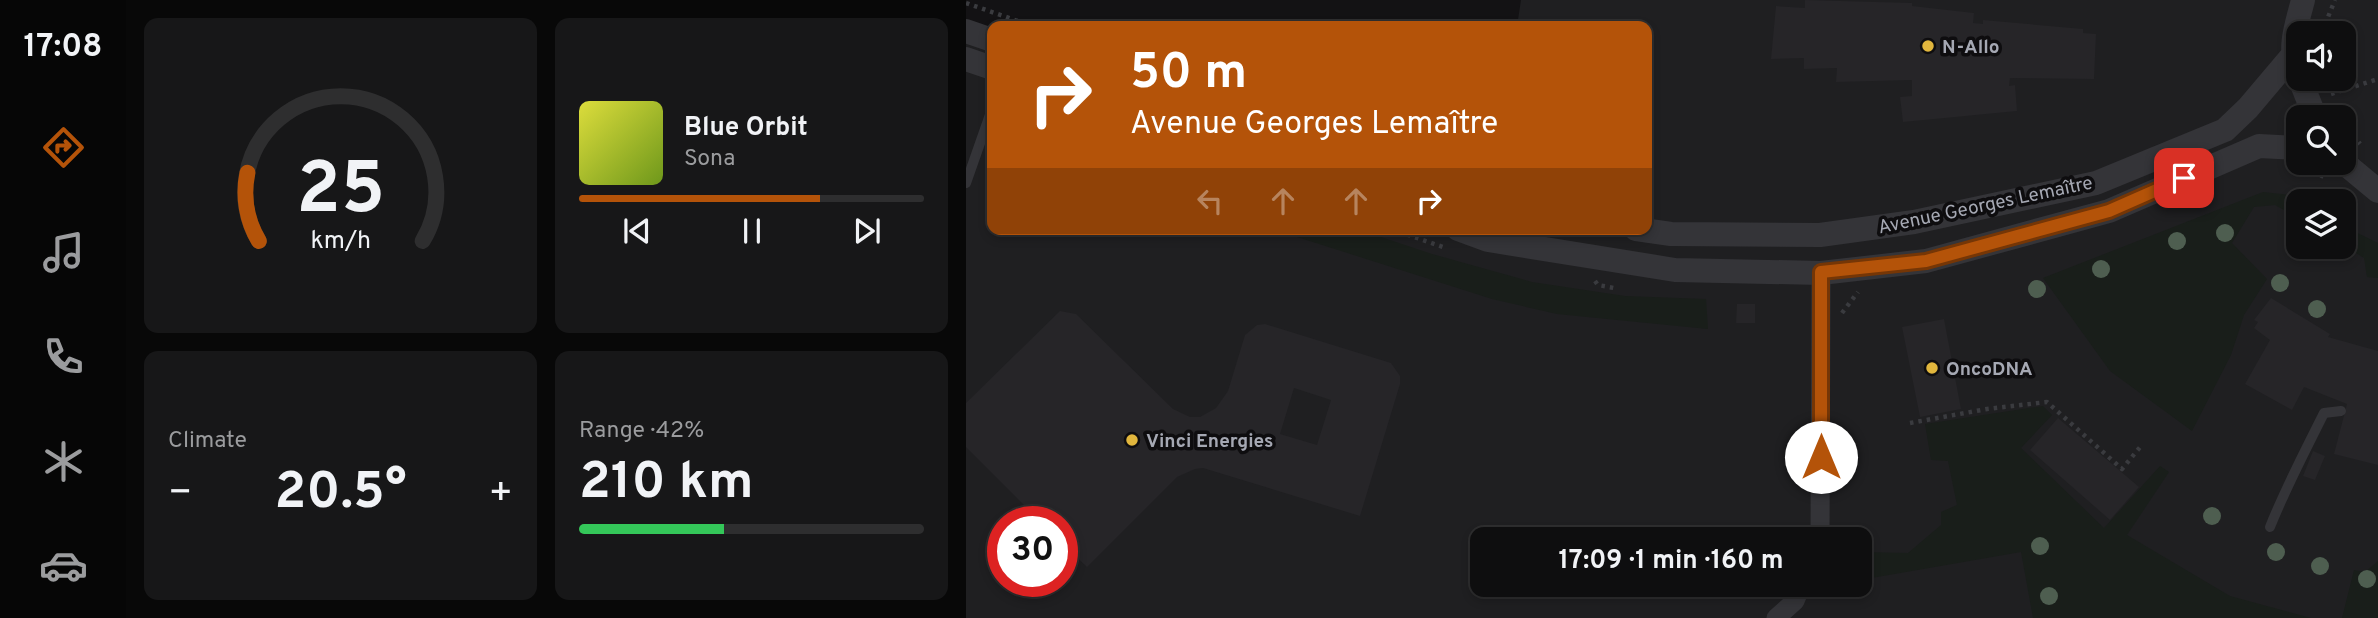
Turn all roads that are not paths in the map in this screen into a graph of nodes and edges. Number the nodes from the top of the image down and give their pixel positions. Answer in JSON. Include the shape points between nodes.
{"nodes":[{"id":1,"x":2303,"y":0,"type":"edge"},
{"id":2,"x":2301,"y":21,"type":"edge"},
{"id":3,"x":966,"y":31,"type":"edge"},
{"id":4,"x":987,"y":38,"type":"edge"},
{"id":5,"x":966,"y":59,"type":"edge"},
{"id":6,"x":987,"y":66,"type":"edge"},
{"id":7,"x":2286,"y":78,"type":"edge"},
{"id":8,"x":987,"y":124,"type":"edge"},
{"id":9,"x":2286,"y":153,"type":"edge"},
{"id":10,"x":2345,"y":175,"type":"edge"},
{"id":11,"x":966,"y":183,"type":"edge"},
{"id":12,"x":2378,"y":191,"type":"edge"},
{"id":13,"x":1652,"y":231,"type":"edge"},
{"id":14,"x":1474,"y":235,"type":"edge"},
{"id":15,"x":1821,"y":272,"type":"junction"},
{"id":16,"x":2341,"y":411,"type":"dead end"},
{"id":17,"x":1820,"y":527,"type":"edge"},
{"id":18,"x":2270,"y":527,"type":"dead end"},
{"id":19,"x":1797,"y":597,"type":"edge"},
{"id":20,"x":1776,"y":618,"type":"edge"}],
"edges":[{"from":1,"to":2,"type":"street"},
{"from":3,"to":4,"type":"street"},
{"from":5,"to":6,"type":"street"},
{"from":7,"to":13,"type":"street","name":"Avenue Georges Lemaître","via":[[2225,130],[2096,183],[1914,222],[1821,235]]},
{"from":8,"to":11,"type":"lane"},
{"from":9,"to":15,"type":"street","name":"Avenue Georges Lemaître","via":[[2259,146],[2109,211],[1926,261]]},
{"from":10,"to":12,"type":"street"},
{"from":14,"to":15,"type":"street","name":"Avenue Georges Lemaître","via":[[1675,270]]},
{"from":15,"to":17,"type":"street"},
{"from":16,"to":18,"type":"lane","via":[[2324,413]]},
{"from":19,"to":20,"type":"street"}]}
